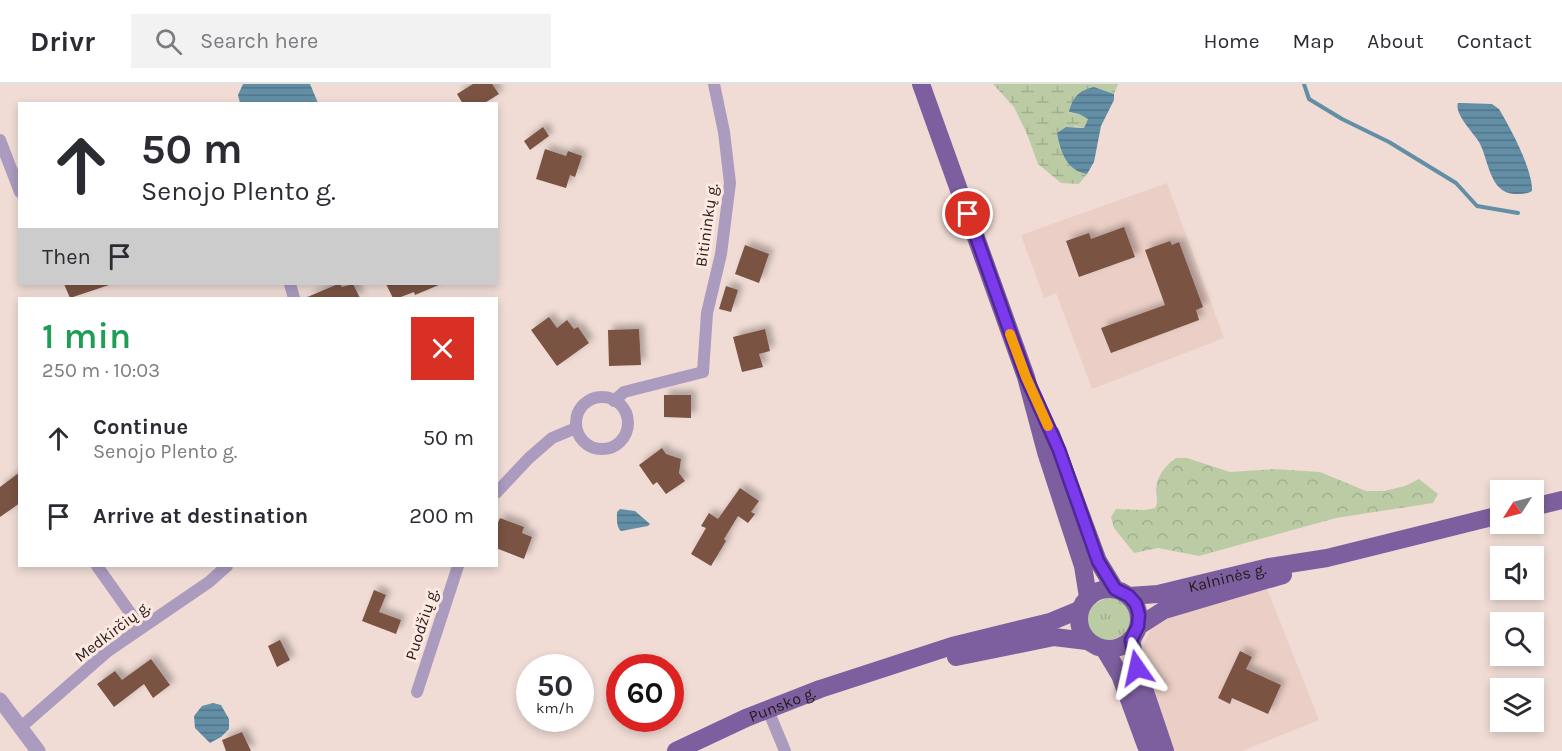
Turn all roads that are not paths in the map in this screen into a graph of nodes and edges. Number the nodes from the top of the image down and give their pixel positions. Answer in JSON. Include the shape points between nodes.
{"nodes":[{"id":1,"x":714,"y":84,"type":"edge"},
{"id":2,"x":921,"y":84,"type":"edge"},
{"id":3,"x":0,"y":140,"type":"edge"},
{"id":4,"x":18,"y":187,"type":"edge"},
{"id":5,"x":1026,"y":377,"type":"junction"},
{"id":6,"x":614,"y":401,"type":"junction"},
{"id":7,"x":576,"y":428,"type":"junction"},
{"id":8,"x":498,"y":491,"type":"edge"},
{"id":9,"x":1562,"y":500,"type":"edge"},
{"id":10,"x":1544,"y":504,"type":"edge"},
{"id":11,"x":1490,"y":517,"type":"edge"},
{"id":12,"x":1327,"y":558,"type":"junction"},
{"id":13,"x":98,"y":567,"type":"edge"},
{"id":14,"x":226,"y":567,"type":"edge"},
{"id":15,"x":458,"y":567,"type":"edge"},
{"id":16,"x":1122,"y":593,"type":"junction"},
{"id":17,"x":1084,"y":604,"type":"junction"},
{"id":18,"x":141,"y":628,"type":"junction"},
{"id":19,"x":1135,"y":633,"type":"junction"},
{"id":20,"x":1087,"y":641,"type":"junction"},
{"id":21,"x":1105,"y":650,"type":"junction"},
{"id":22,"x":891,"y":667,"type":"junction"},
{"id":23,"x":417,"y":692,"type":"dead end"},
{"id":24,"x":0,"y":700,"type":"edge"},
{"id":25,"x":768,"y":710,"type":"junction"},
{"id":26,"x":21,"y":727,"type":"junction"},
{"id":27,"x":38,"y":751,"type":"edge"},
{"id":28,"x":676,"y":751,"type":"edge"},
{"id":29,"x":785,"y":751,"type":"edge"},
{"id":30,"x":1148,"y":751,"type":"edge"},
{"id":31,"x":1165,"y":751,"type":"edge"}],
"edges":[{"from":1,"to":6,"type":"street","name":"Bitininkų g.","via":[[730,183],[721,254],[707,313],[704,372],[624,392]]},
{"from":2,"to":5,"type":"main road"},
{"from":3,"to":4,"type":"street"},
{"from":5,"to":16,"type":"main road","via":[[1059,450],[1098,561]]},
{"from":5,"to":17,"type":"main road","via":[[1083,566]]},
{"from":6,"to":7,"type":"street","via":[[598,398],[584,405]]},
{"from":6,"to":7,"type":"street","via":[[625,412],[627,428],[614,447],[590,446]]},
{"from":7,"to":8,"type":"street","via":[[552,438]]},
{"from":9,"to":10,"type":"main road"},
{"from":11,"to":12,"type":"main road","name":"Kalninės g."},
{"from":12,"to":16,"type":"main road","name":"Kalninės g.","via":[[1269,567],[1158,594]]},
{"from":12,"to":19,"type":"main road","name":"Kalninės g.","via":[[1272,579],[1164,609]]},
{"from":13,"to":18,"type":"street"},
{"from":14,"to":18,"type":"street","name":"Medkirčių g."},
{"from":15,"to":23,"type":"street","name":"Puodžių g."},
{"from":16,"to":17,"type":"main road","via":[[1096,592]]},
{"from":16,"to":19,"type":"main road","via":[[1136,604],[1139,615]]},
{"from":17,"to":20,"type":"main road","via":[[1078,621]]},
{"from":17,"to":22,"type":"main road","name":"Punsko g.","via":[[1050,622],[952,646]]},
{"from":18,"to":26,"type":"street","name":"Medkirčių g.","via":[[108,651]]},
{"from":19,"to":21,"type":"main road","via":[[1115,649]]},
{"from":19,"to":31,"type":"main road","via":[[1137,668]]},
{"from":20,"to":21,"type":"main road"},
{"from":20,"to":22,"type":"main road","name":"Punsko g.","via":[[1054,637]]},
{"from":21,"to":30,"type":"main road","via":[[1120,675]]},
{"from":22,"to":25,"type":"main road","name":"Punsko g."},
{"from":24,"to":26,"type":"street"},
{"from":25,"to":28,"type":"main road","name":"Punsko g."},
{"from":25,"to":29,"type":"street"},
{"from":26,"to":27,"type":"street"}]}
